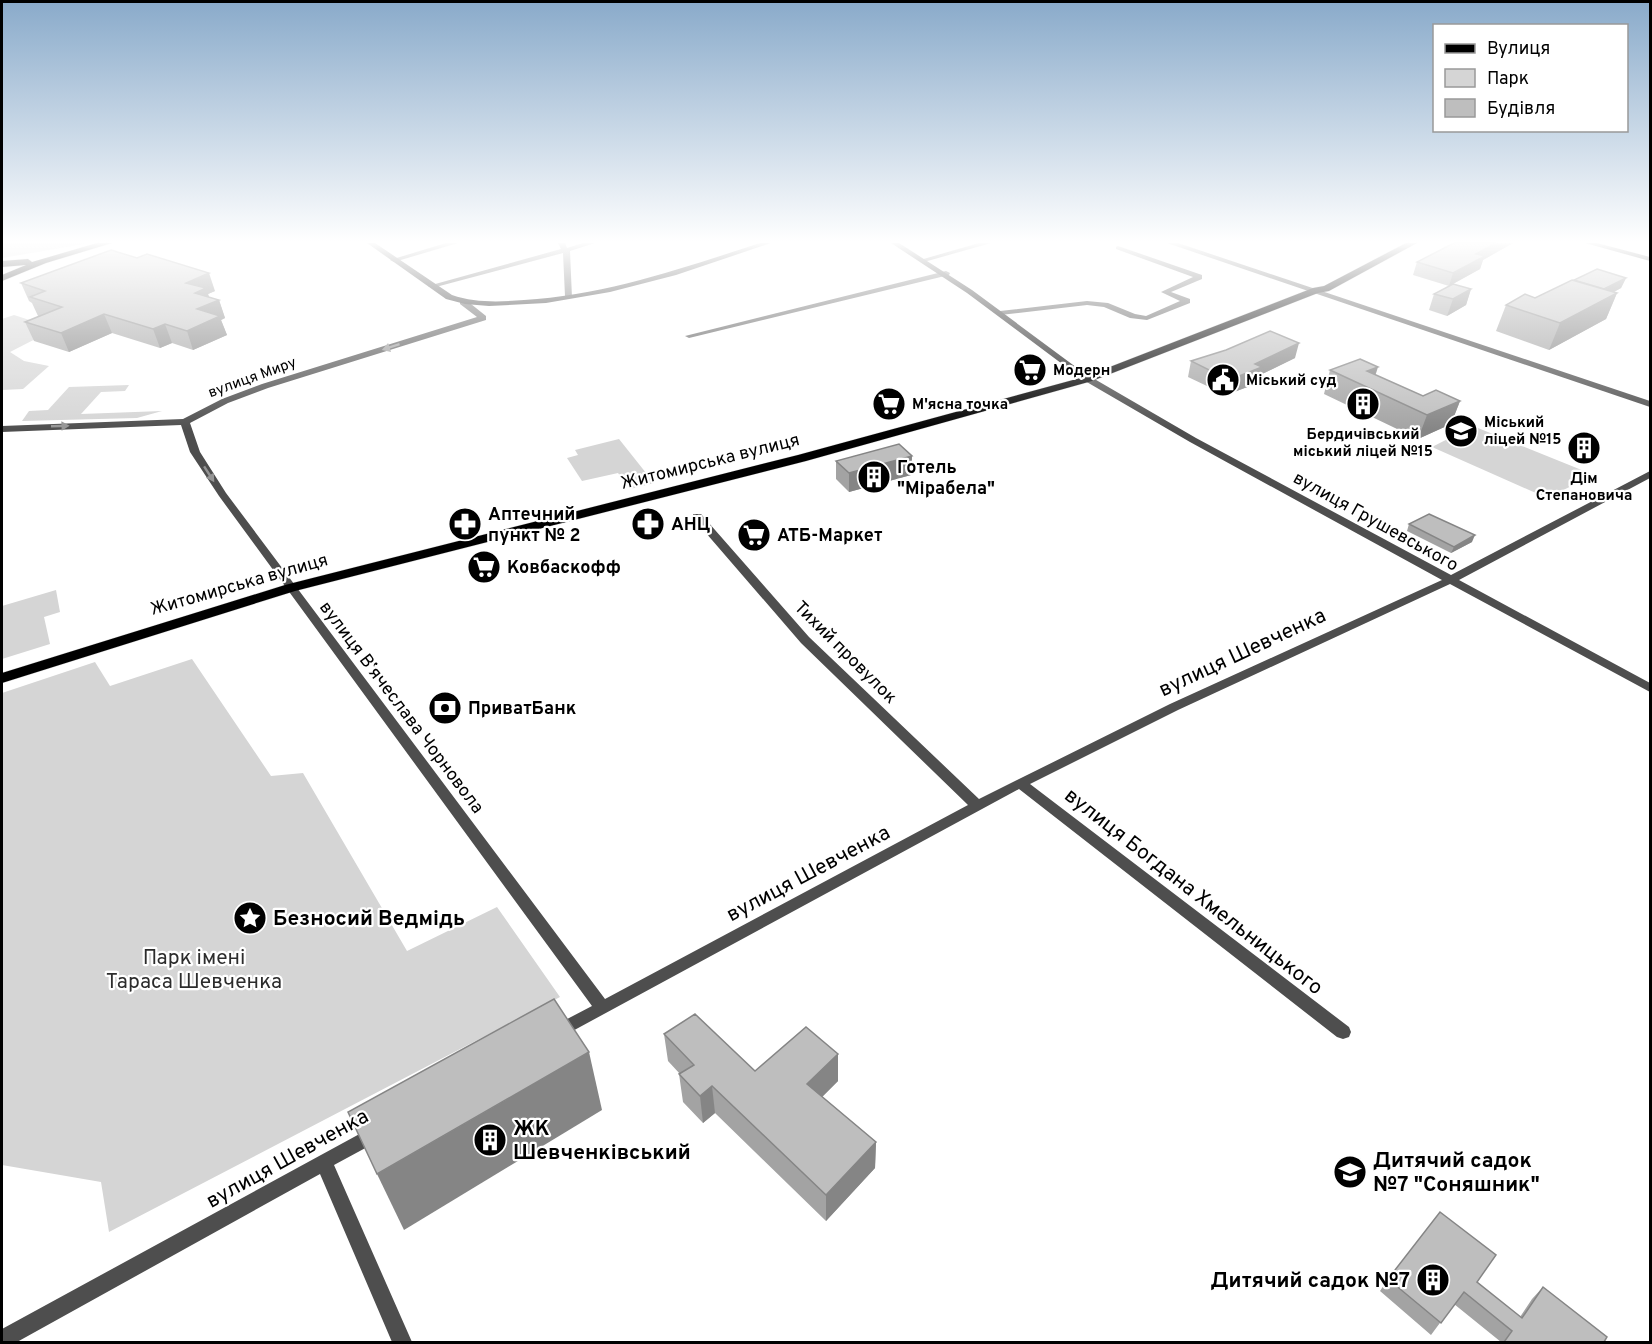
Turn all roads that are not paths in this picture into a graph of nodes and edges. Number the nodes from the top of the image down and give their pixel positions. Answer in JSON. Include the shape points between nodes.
{"nodes":[{"id":1,"x":468,"y":306,"type":"edge"},
{"id":2,"x":813,"y":306,"type":"edge"},
{"id":3,"x":990,"y":306,"type":"edge"},
{"id":4,"x":1063,"y":306,"type":"edge"},
{"id":5,"x":1107,"y":306,"type":"edge"},
{"id":6,"x":1176,"y":306,"type":"edge"},
{"id":7,"x":1278,"y":306,"type":"edge"},
{"id":8,"x":1358,"y":306,"type":"edge"},
{"id":9,"x":1000,"y":313,"type":"junction"},
{"id":10,"x":689,"y":336,"type":"dead end"},
{"id":11,"x":1088,"y":379,"type":"junction"},
{"id":12,"x":1650,"y":404,"type":"edge"},
{"id":13,"x":185,"y":422,"type":"junction"},
{"id":14,"x":2,"y":429,"type":"edge"},
{"id":15,"x":1650,"y":474,"type":"edge"},
{"id":16,"x":697,"y":516,"type":"dead end"},
{"id":17,"x":1450,"y":580,"type":"junction"},
{"id":18,"x":290,"y":588,"type":"junction"},
{"id":19,"x":2,"y":678,"type":"edge"},
{"id":20,"x":1650,"y":688,"type":"edge"},
{"id":21,"x":1020,"y":783,"type":"junction"},
{"id":22,"x":978,"y":806,"type":"junction"},
{"id":23,"x":602,"y":1007,"type":"junction"},
{"id":24,"x":1343,"y":1032,"type":"dead end"},
{"id":25,"x":540,"y":1041,"type":"edge"},
{"id":26,"x":386,"y":1127,"type":"edge"},
{"id":27,"x":324,"y":1161,"type":"junction"},
{"id":28,"x":2,"y":1340,"type":"edge"},
{"id":29,"x":402,"y":1342,"type":"edge"}],
"edges":[{"from":1,"to":13,"type":"street","name":"вулиця Миру","one_way":true,"via":[[483,318],[265,386]]},
{"from":2,"to":10,"type":"street"},
{"from":3,"to":9,"type":"main road"},
{"from":4,"to":9,"type":"street"},
{"from":5,"to":6,"type":"street","via":[[1147,318]]},
{"from":7,"to":11,"type":"main road","name":"Житомирська вулиця"},
{"from":8,"to":12,"type":"street"},
{"from":9,"to":11,"type":"main road"},
{"from":11,"to":17,"type":"street","name":"вулиця Грушевського"},
{"from":11,"to":18,"type":"main road","name":"Житомирська вулиця","via":[[802,458]]},
{"from":14,"to":13,"type":"street","name":"вулиця Миру","one_way":true},
{"from":13,"to":18,"type":"street","name":"вулиця Вʼячеслава Чорновола","one_way":true,"via":[[195,452]]},
{"from":15,"to":17,"type":"street","name":"вулиця Шевченка"},
{"from":16,"to":22,"type":"street","name":"Тихий провулок","via":[[805,640]]},
{"from":17,"to":20,"type":"street","name":"вулиця Грушевського"},
{"from":17,"to":21,"type":"street","name":"вулиця Шевченка"},
{"from":18,"to":19,"type":"main road","name":"Житомирська вулиця"},
{"from":18,"to":23,"type":"street","name":"вулиця Вʼячеслава Чорновола"},
{"from":21,"to":22,"type":"street","name":"вулиця Шевченка"},
{"from":21,"to":24,"type":"street","name":"вулиця Богдана Хмельницького"},
{"from":22,"to":23,"type":"street","name":"вулиця Шевченка"},
{"from":23,"to":25,"type":"street","name":"вулиця Шевченка"},
{"from":26,"to":27,"type":"street","name":"вулиця Шевченка"},
{"from":27,"to":28,"type":"street","name":"вулиця Шевченка"},
{"from":27,"to":29,"type":"street"}]}
